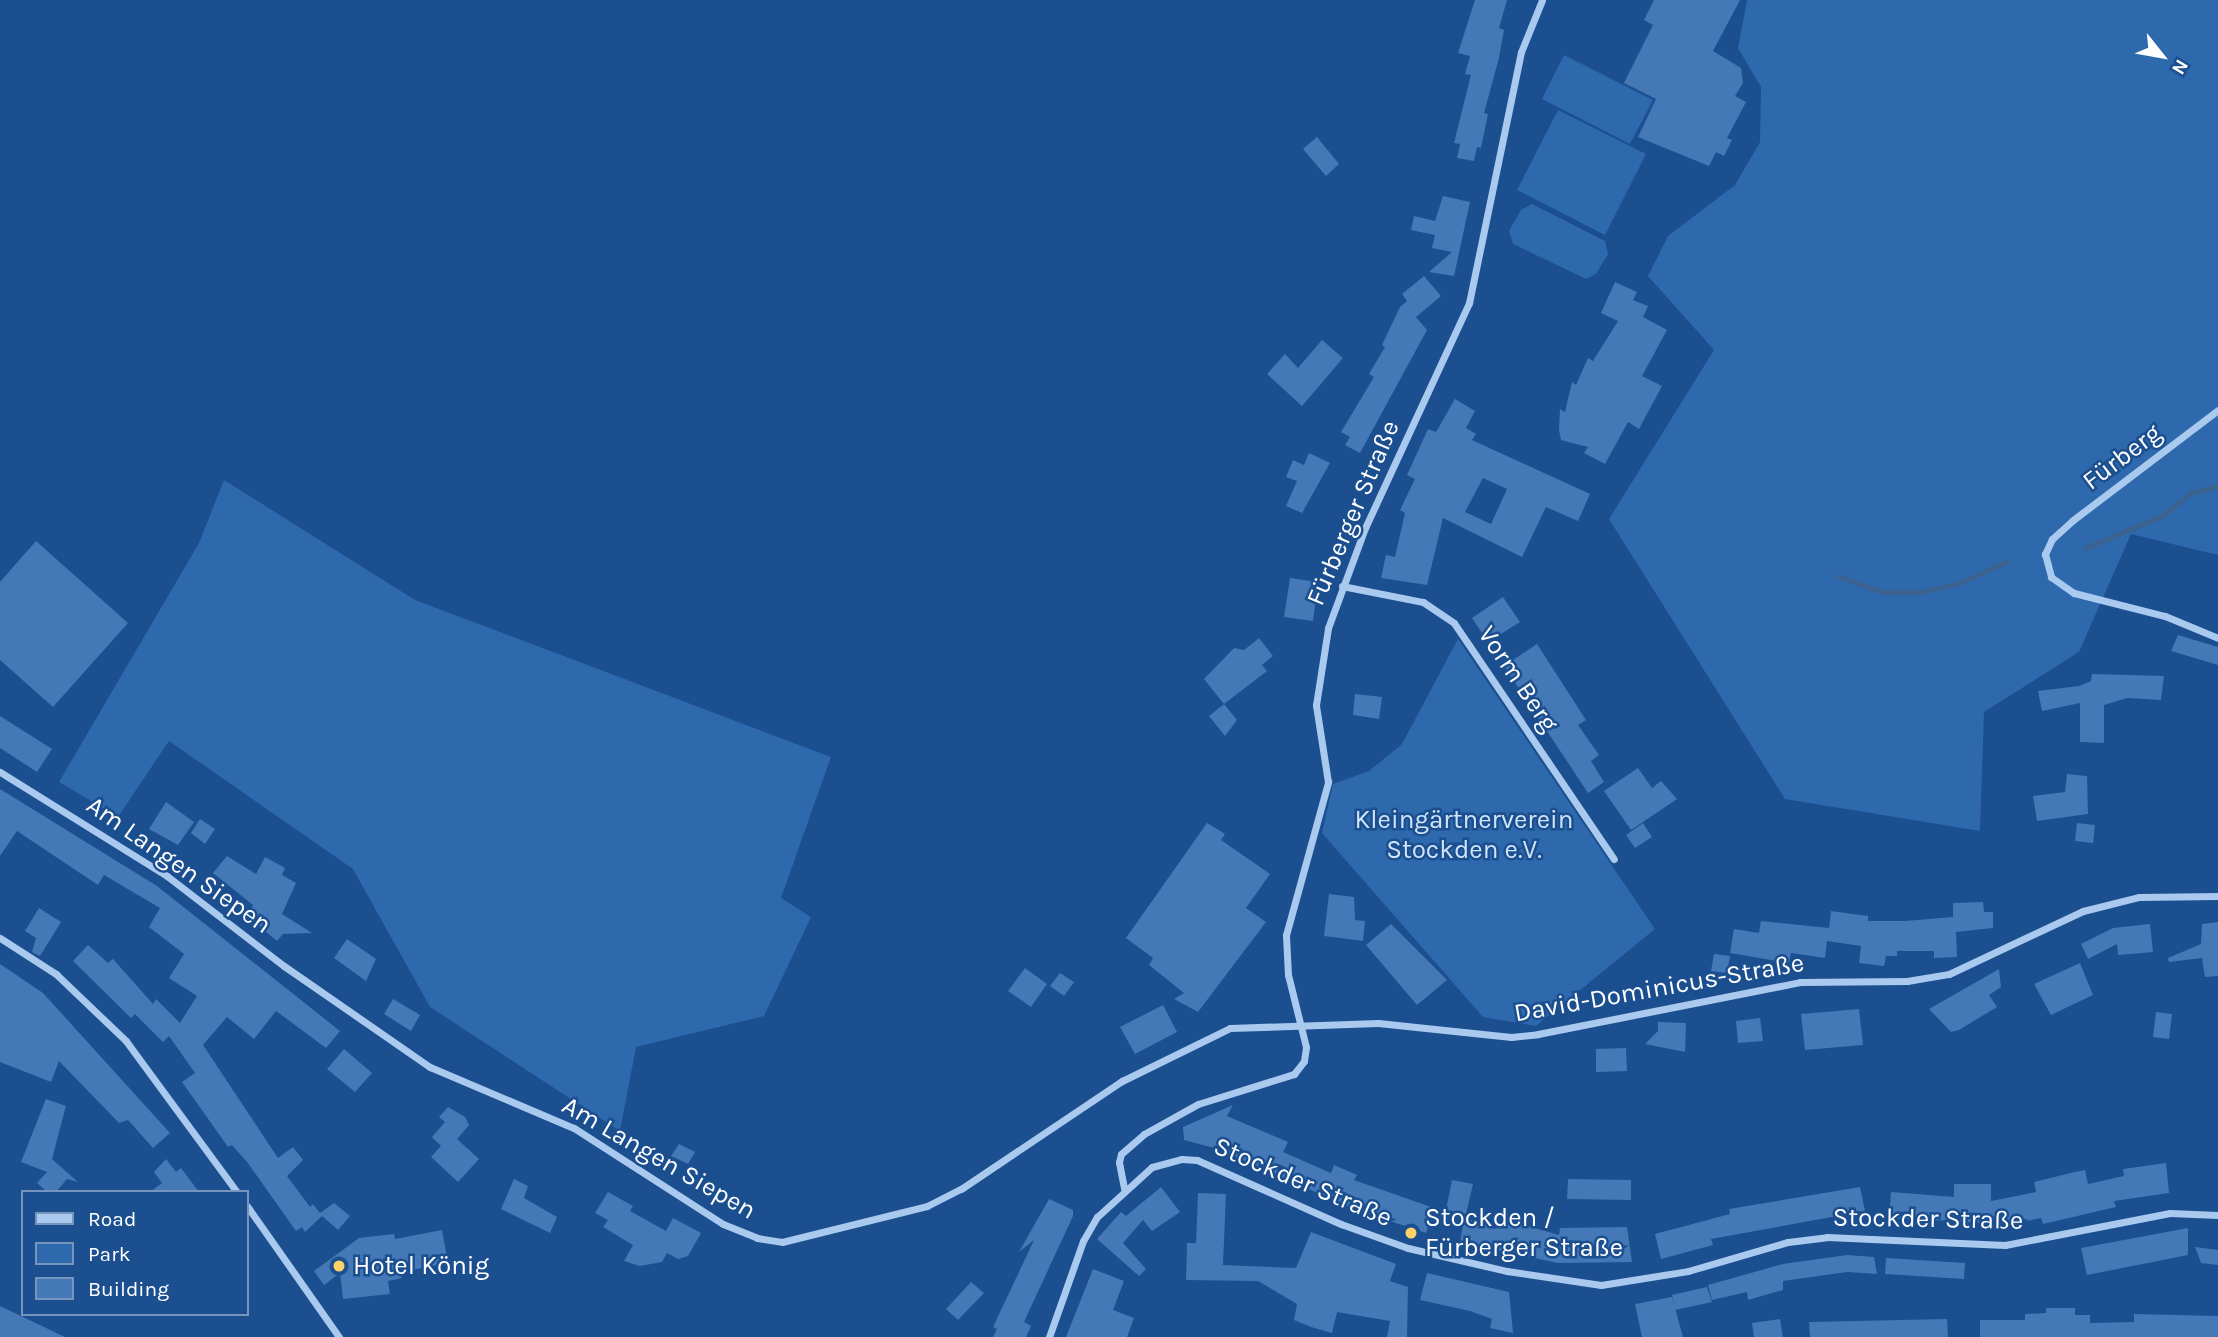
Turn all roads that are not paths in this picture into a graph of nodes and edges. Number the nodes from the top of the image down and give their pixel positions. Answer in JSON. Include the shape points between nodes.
{"nodes":[{"id":1,"x":1542,"y":0,"type":"edge"},
{"id":2,"x":2218,"y":411,"type":"edge"},
{"id":3,"x":1342,"y":586,"type":"junction"},
{"id":4,"x":2218,"y":638,"type":"edge"},
{"id":5,"x":0,"y":772,"type":"edge"},
{"id":6,"x":1614,"y":859,"type":"dead end"},
{"id":7,"x":2218,"y":896,"type":"edge"},
{"id":8,"x":0,"y":938,"type":"edge"},
{"id":9,"x":1302,"y":1027,"type":"junction"},
{"id":10,"x":1124,"y":1188,"type":"junction"},
{"id":11,"x":236,"y":1190,"type":"edge"},
{"id":12,"x":248,"y":1207,"type":"edge"},
{"id":13,"x":2218,"y":1215,"type":"edge"},
{"id":14,"x":339,"y":1337,"type":"edge"},
{"id":15,"x":1048,"y":1337,"type":"edge"}],
"edges":[{"from":1,"to":3,"type":"street","name":"Fürberger Straße","via":[[1521,52],[1472,296]]},
{"from":2,"to":4,"type":"street","name":"Fürberg","via":[[2052,539],[2045,554],[2051,577],[2060,586],[2165,616]]},
{"from":3,"to":6,"type":"street","name":"Vorm Berg","via":[[1423,602],[1454,623]]},
{"from":3,"to":9,"type":"street","name":"Fürberger Straße","via":[[1318,677],[1317,720],[1328,782],[1286,935],[1288,975]]},
{"from":5,"to":9,"type":"street","name":"Am Langen Siepen","via":[[167,876],[284,966],[421,1061],[574,1128],[713,1219],[757,1238],[782,1242],[818,1237],[927,1206],[961,1189],[1122,1081],[1182,1048],[1230,1028]]},
{"from":7,"to":9,"type":"street","name":"David-Dominicus-Straße","via":[[2139,897],[2083,911],[1950,974],[1906,981],[1800,982],[1538,1034],[1486,1035],[1378,1023]]},
{"from":8,"to":11,"type":"street","via":[[56,974],[126,1041]]},
{"from":9,"to":10,"type":"street","name":"Fürberger Straße","via":[[1304,1061],[1294,1074],[1198,1104],[1144,1134],[1122,1154],[1119,1163]]},
{"from":10,"to":13,"type":"street","name":"Stockder Straße","via":[[1168,1161],[1197,1160],[1341,1224],[1408,1248],[1507,1271],[1601,1285],[1675,1273],[1788,1242],[1827,1237],[2005,1245],[2170,1213]]},
{"from":10,"to":15,"type":"street","name":"Stockder Straße","via":[[1097,1217],[1083,1241]]},
{"from":12,"to":14,"type":"street"}]}
